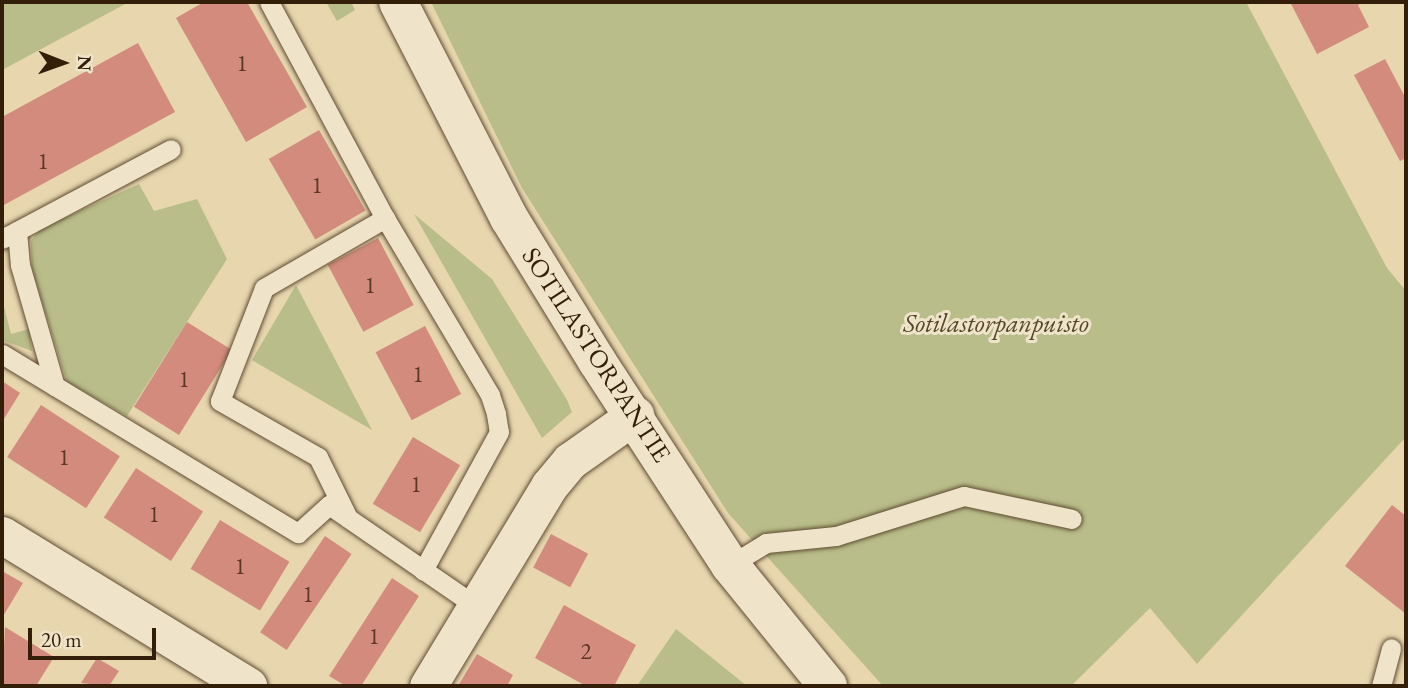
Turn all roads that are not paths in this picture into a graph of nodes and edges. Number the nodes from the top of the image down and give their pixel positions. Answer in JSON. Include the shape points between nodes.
{"nodes":[{"id":1,"x":270,"y":2,"type":"edge"},
{"id":2,"x":398,"y":2,"type":"edge"},
{"id":3,"x":171,"y":149,"type":"dead end"},
{"id":4,"x":385,"y":218,"type":"junction"},
{"id":5,"x":9,"y":235,"type":"edge"},
{"id":6,"x":2,"y":354,"type":"edge"},
{"id":7,"x":55,"y":386,"type":"junction"},
{"id":8,"x":635,"y":415,"type":"junction"},
{"id":9,"x":348,"y":518,"type":"junction"},
{"id":10,"x":1072,"y":519,"type":"dead end"},
{"id":11,"x":2,"y":536,"type":"edge"},
{"id":12,"x":730,"y":565,"type":"junction"},
{"id":13,"x":423,"y":570,"type":"junction"},
{"id":14,"x":476,"y":606,"type":"junction"},
{"id":15,"x":1391,"y":648,"type":"dead end"},
{"id":16,"x":248,"y":686,"type":"edge"},
{"id":17,"x":428,"y":686,"type":"edge"},
{"id":18,"x":828,"y":686,"type":"edge"},
{"id":19,"x":1381,"y":686,"type":"edge"}],
"edges":[{"from":1,"to":4,"type":"lane"},
{"from":2,"to":8,"type":"street","name":"SOTILASTORPANTIE","via":[[509,218]]},
{"from":3,"to":5,"type":"lane"},
{"from":4,"to":9,"type":"lane","via":[[264,288],[220,401],[318,457]]},
{"from":4,"to":13,"type":"lane","via":[[490,396],[499,432]]},
{"from":5,"to":7,"type":"lane"},
{"from":6,"to":7,"type":"lane"},
{"from":7,"to":9,"type":"lane","via":[[299,533],[329,505]]},
{"from":8,"to":12,"type":"street","name":"SOTILASTORPANTIE"},
{"from":8,"to":14,"type":"street","via":[[570,461],[549,486]]},
{"from":9,"to":13,"type":"lane"},
{"from":10,"to":12,"type":"lane","via":[[964,496],[836,536],[766,543]]},
{"from":11,"to":16,"type":"street"},
{"from":12,"to":18,"type":"street","name":"SOTILASTORPANTIE"},
{"from":13,"to":14,"type":"lane"},
{"from":14,"to":17,"type":"street"},
{"from":15,"to":19,"type":"lane"}]}
